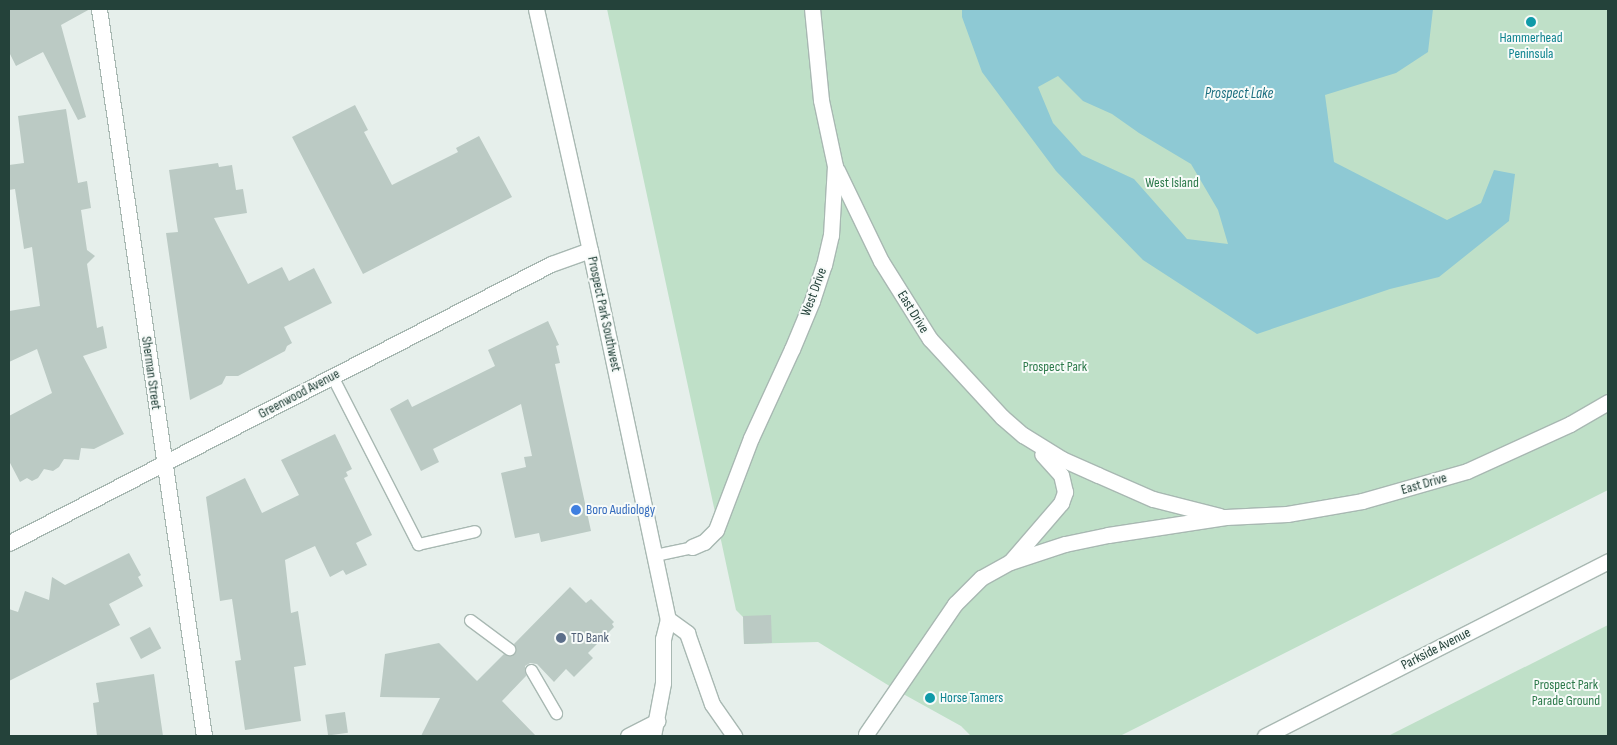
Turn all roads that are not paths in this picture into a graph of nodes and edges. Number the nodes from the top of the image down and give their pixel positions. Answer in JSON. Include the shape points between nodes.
{"nodes":[{"id":1,"x":99,"y":9,"type":"edge"},
{"id":2,"x":536,"y":9,"type":"edge"},
{"id":3,"x":812,"y":9,"type":"edge"},
{"id":4,"x":835,"y":166,"type":"junction"},
{"id":5,"x":590,"y":250,"type":"junction"},
{"id":6,"x":332,"y":376,"type":"junction"},
{"id":7,"x":1608,"y":402,"type":"edge"},
{"id":8,"x":1023,"y":435,"type":"junction"},
{"id":9,"x":165,"y":464,"type":"junction"},
{"id":10,"x":1226,"y":517,"type":"junction"},
{"id":11,"x":475,"y":531,"type":"dead end"},
{"id":12,"x":9,"y":543,"type":"edge"},
{"id":13,"x":692,"y":547,"type":"joint"},
{"id":14,"x":655,"y":555,"type":"junction"},
{"id":15,"x":1608,"y":561,"type":"edge"},
{"id":16,"x":1010,"y":562,"type":"junction"},
{"id":17,"x":668,"y":619,"type":"junction"},
{"id":18,"x":470,"y":620,"type":"dead end"},
{"id":19,"x":509,"y":649,"type":"dead end"},
{"id":20,"x":531,"y":670,"type":"dead end"},
{"id":21,"x":556,"y":712,"type":"dead end"},
{"id":22,"x":655,"y":729,"type":"edge"},
{"id":23,"x":864,"y":735,"type":"edge"},
{"id":24,"x":204,"y":736,"type":"edge"},
{"id":25,"x":628,"y":736,"type":"edge"},
{"id":26,"x":734,"y":736,"type":"edge"},
{"id":27,"x":1265,"y":736,"type":"edge"}],
"edges":[{"from":1,"to":9,"type":"street","name":"Sherman Street"},
{"from":2,"to":5,"type":"street","name":"Prospect Park Southwest"},
{"from":3,"to":4,"type":"street","name":"West Drive","via":[[821,100]]},
{"from":4,"to":8,"type":"street","name":"East Drive","via":[[881,261],[930,339]]},
{"from":4,"to":13,"type":"street","name":"West Drive","via":[[831,235],[812,301],[751,438],[716,530],[704,542]]},
{"from":5,"to":6,"type":"street","name":"Greenwood Avenue","via":[[551,264]]},
{"from":5,"to":14,"type":"street","name":"Prospect Park Southwest"},
{"from":6,"to":9,"type":"street","name":"Greenwood Avenue"},
{"from":6,"to":11,"type":"lane","via":[[418,544]]},
{"from":7,"to":10,"type":"street","name":"East Drive","via":[[1570,424],[1467,471],[1431,482],[1343,504],[1286,514]]},
{"from":8,"to":10,"type":"street","name":"East Drive","via":[[1062,459],[1153,499]]},
{"from":8,"to":16,"type":"street","name":"East Drive","via":[[1061,475],[1065,492],[1061,503]]},
{"from":9,"to":12,"type":"street","name":"Greenwood Avenue"},
{"from":9,"to":24,"type":"street","name":"Sherman Street"},
{"from":10,"to":16,"type":"street","name":"East Drive","via":[[1108,535],[1065,544]]},
{"from":13,"to":14,"type":"lane"},
{"from":14,"to":17,"type":"street","name":"Prospect Park Southwest"},
{"from":15,"to":27,"type":"street","name":"Parkside Avenue"},
{"from":16,"to":23,"type":"street","name":"East Drive","via":[[981,578],[955,604]]},
{"from":17,"to":22,"type":"street","name":"Prospect Park Southwest","via":[[663,639],[663,683]]},
{"from":17,"to":26,"type":"street","via":[[687,633],[712,704]]},
{"from":18,"to":19,"type":"lane"},
{"from":20,"to":21,"type":"lane"},
{"from":22,"to":25,"type":"street"}]}
